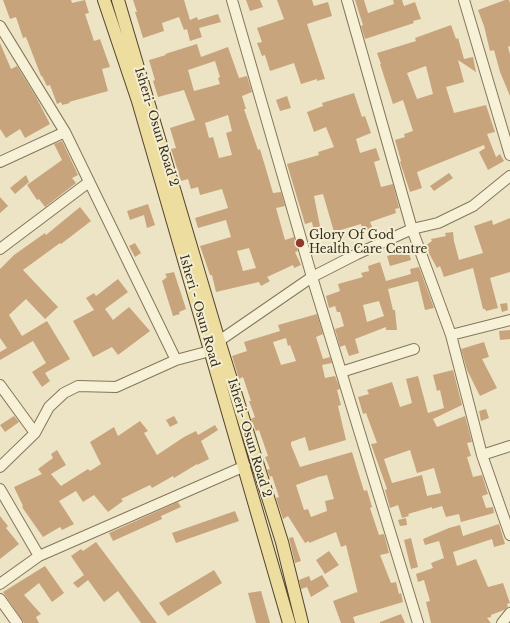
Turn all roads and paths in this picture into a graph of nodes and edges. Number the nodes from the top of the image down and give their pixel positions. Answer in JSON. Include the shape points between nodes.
{"nodes":[{"id":1,"x":104,"y":0,"type":"edge"},
{"id":2,"x":118,"y":0,"type":"edge"},
{"id":3,"x":232,"y":0,"type":"edge"},
{"id":4,"x":347,"y":0,"type":"edge"},
{"id":5,"x":464,"y":0,"type":"edge"},
{"id":6,"x":0,"y":26,"type":"edge"},
{"id":7,"x":4,"y":42,"type":"edge"},
{"id":8,"x":65,"y":132,"type":"junction"},
{"id":9,"x":510,"y":155,"type":"edge"},
{"id":10,"x":0,"y":162,"type":"edge"},
{"id":11,"x":510,"y":176,"type":"edge"},
{"id":12,"x":89,"y":182,"type":"junction"},
{"id":13,"x":412,"y":229,"type":"junction"},
{"id":14,"x":0,"y":249,"type":"edge"},
{"id":15,"x":312,"y":277,"type":"junction"},
{"id":16,"x":510,"y":320,"type":"edge"},
{"id":17,"x":451,"y":335,"type":"junction"},
{"id":18,"x":212,"y":345,"type":"junction"},
{"id":19,"x":414,"y":349,"type":"dead end"},
{"id":20,"x":176,"y":360,"type":"junction"},
{"id":21,"x":341,"y":372,"type":"junction"},
{"id":22,"x":0,"y":385,"type":"edge"},
{"id":23,"x":35,"y":433,"type":"junction"},
{"id":24,"x":510,"y":446,"type":"edge"},
{"id":25,"x":482,"y":455,"type":"junction"},
{"id":26,"x":245,"y":466,"type":"junction"},
{"id":27,"x":0,"y":467,"type":"edge"},
{"id":28,"x":0,"y":489,"type":"edge"},
{"id":29,"x":510,"y":535,"type":"edge"},
{"id":30,"x":39,"y":556,"type":"junction"},
{"id":31,"x":0,"y":584,"type":"edge"},
{"id":32,"x":0,"y":599,"type":"edge"},
{"id":33,"x":510,"y":613,"type":"edge"},
{"id":34,"x":17,"y":623,"type":"edge"},
{"id":35,"x":289,"y":623,"type":"edge"},
{"id":36,"x":302,"y":623,"type":"edge"},
{"id":37,"x":418,"y":623,"type":"edge"},
{"id":38,"x":502,"y":623,"type":"edge"}],
"edges":[{"from":1,"to":18,"type":"main road","name":"Isheri - Osun Road","via":[[138,101]]},
{"from":2,"to":18,"type":"main road","name":"Isheri- Osun Road 2"},
{"from":3,"to":15,"type":"street"},
{"from":4,"to":13,"type":"street"},
{"from":5,"to":9,"type":"street"},
{"from":6,"to":7,"type":"street"},
{"from":7,"to":8,"type":"street"},
{"from":8,"to":10,"type":"street"},
{"from":8,"to":12,"type":"street"},
{"from":11,"to":13,"type":"street","via":[[473,206],[438,222]]},
{"from":12,"to":14,"type":"street"},
{"from":12,"to":20,"type":"street"},
{"from":13,"to":15,"type":"street"},
{"from":13,"to":17,"type":"street"},
{"from":15,"to":18,"type":"street"},
{"from":15,"to":21,"type":"street"},
{"from":16,"to":17,"type":"street"},
{"from":17,"to":25,"type":"street"},
{"from":18,"to":20,"type":"street"},
{"from":18,"to":26,"type":"main road","name":"Isheri - Osun Road"},
{"from":18,"to":36,"type":"main road","name":"Isheri- Osun Road 2","via":[[282,542]]},
{"from":19,"to":21,"type":"street"},
{"from":20,"to":23,"type":"street","via":[[116,387],[78,386],[49,407]]},
{"from":21,"to":37,"type":"street"},
{"from":22,"to":23,"type":"street"},
{"from":23,"to":27,"type":"street"},
{"from":24,"to":25,"type":"street"},
{"from":25,"to":29,"type":"street"},
{"from":26,"to":30,"type":"street"},
{"from":26,"to":35,"type":"main road","name":"Isheri - Osun Road"},
{"from":28,"to":30,"type":"street"},
{"from":30,"to":31,"type":"street"},
{"from":32,"to":34,"type":"street"},
{"from":33,"to":38,"type":"street"}]}
